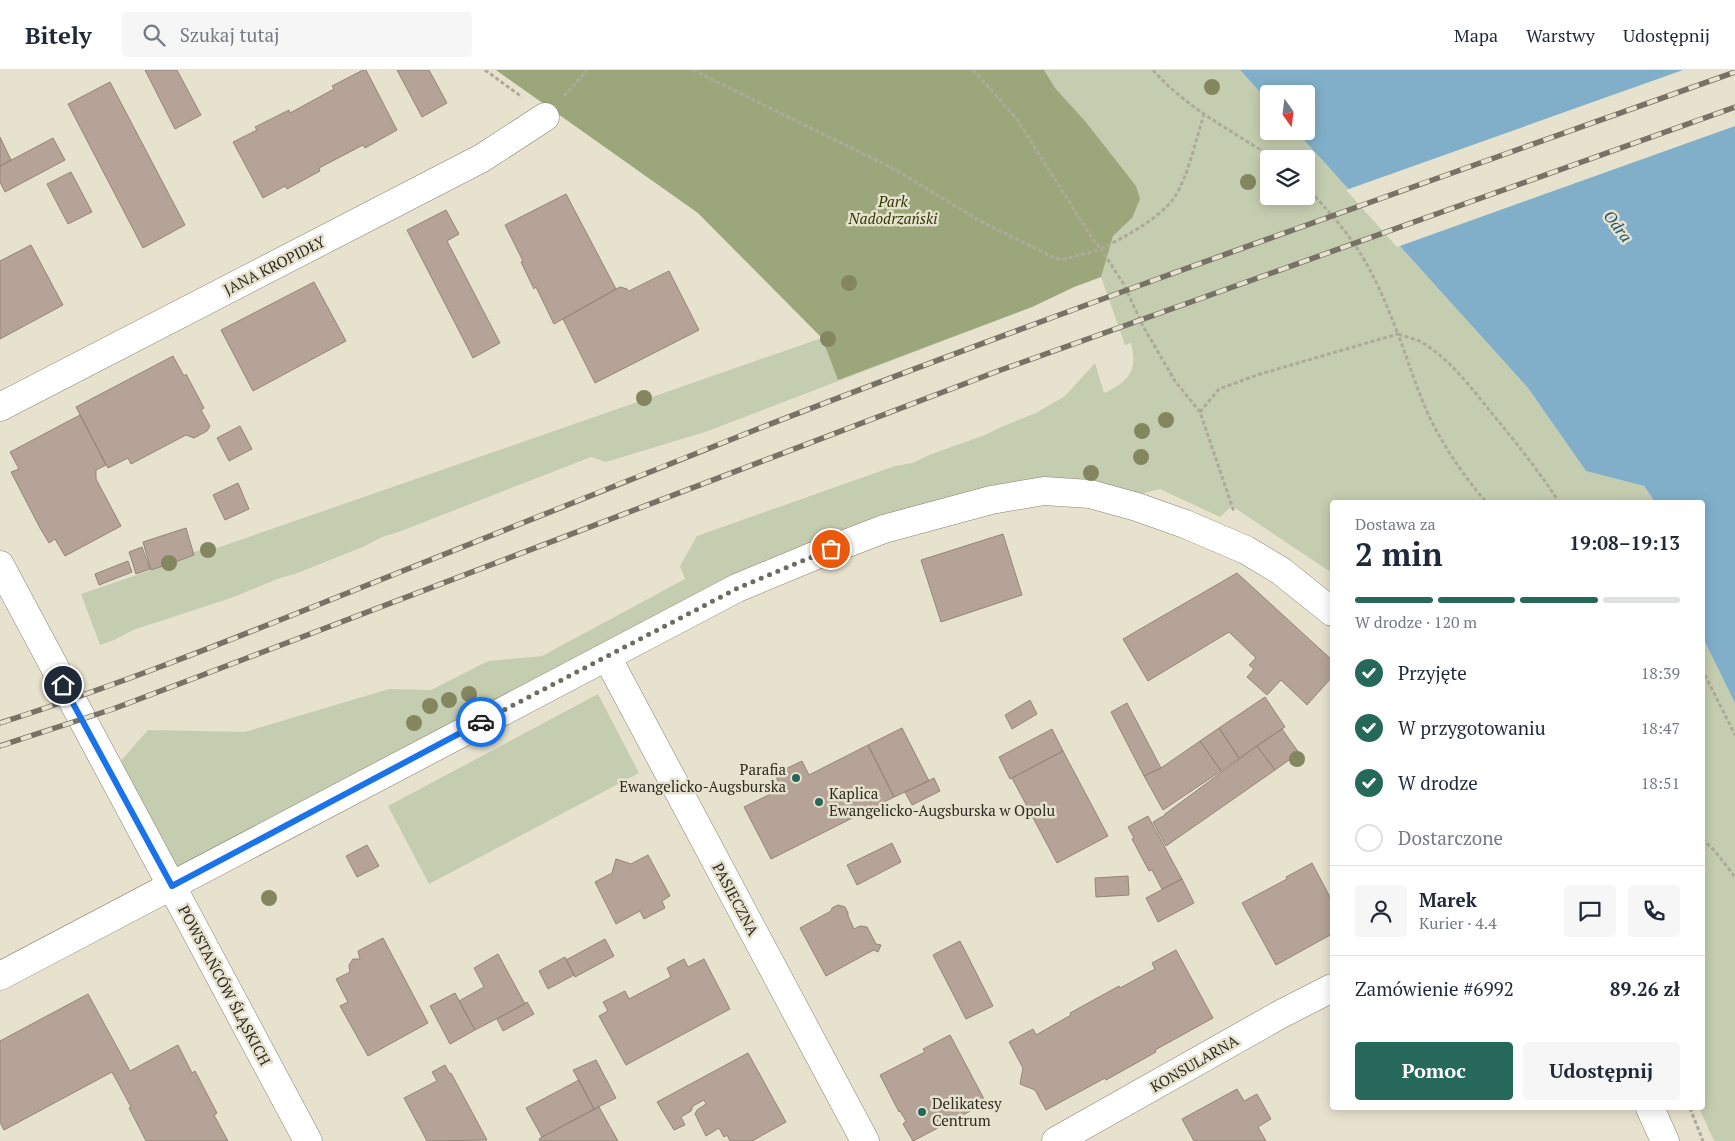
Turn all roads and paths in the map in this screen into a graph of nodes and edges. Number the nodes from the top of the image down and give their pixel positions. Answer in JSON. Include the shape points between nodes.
{"nodes":[{"id":1,"x":485,"y":70,"type":"edge"},
{"id":2,"x":693,"y":70,"type":"edge"},
{"id":3,"x":973,"y":70,"type":"edge"},
{"id":4,"x":1152,"y":70,"type":"edge"},
{"id":5,"x":1204,"y":114,"type":"junction"},
{"id":6,"x":545,"y":117,"type":"joint"},
{"id":7,"x":1261,"y":150,"type":"edge"},
{"id":8,"x":1315,"y":197,"type":"edge"},
{"id":9,"x":1101,"y":249,"type":"junction"},
{"id":10,"x":1398,"y":334,"type":"junction"},
{"id":11,"x":0,"y":407,"type":"edge"},
{"id":12,"x":1200,"y":412,"type":"junction"},
{"id":13,"x":1484,"y":500,"type":"edge"},
{"id":14,"x":1557,"y":500,"type":"edge"},
{"id":15,"x":1246,"y":550,"type":"junction"},
{"id":16,"x":0,"y":565,"type":"edge"},
{"id":17,"x":9,"y":604,"type":"edge"},
{"id":18,"x":1330,"y":610,"type":"edge"},
{"id":19,"x":607,"y":657,"type":"junction"},
{"id":20,"x":1705,"y":675,"type":"edge"},
{"id":21,"x":1735,"y":735,"type":"edge"},
{"id":22,"x":1705,"y":842,"type":"edge"},
{"id":23,"x":1735,"y":877,"type":"edge"},
{"id":24,"x":172,"y":886,"type":"junction"},
{"id":25,"x":0,"y":976,"type":"edge"},
{"id":26,"x":1330,"y":989,"type":"edge"},
{"id":27,"x":1651,"y":1110,"type":"edge"},
{"id":28,"x":1691,"y":1110,"type":"edge"},
{"id":29,"x":308,"y":1141,"type":"edge"},
{"id":30,"x":865,"y":1141,"type":"edge"},
{"id":31,"x":1056,"y":1141,"type":"edge"},
{"id":32,"x":1665,"y":1141,"type":"edge"},
{"id":33,"x":1703,"y":1141,"type":"edge"}],
"edges":[{"from":1,"to":6,"type":"path"},
{"from":2,"to":9,"type":"path","via":[[896,170],[980,221],[1051,256],[1061,260]]},
{"from":3,"to":9,"type":"path","via":[[1016,118]]},
{"from":4,"to":5,"type":"path","via":[[1167,86]]},
{"from":5,"to":7,"type":"path"},
{"from":5,"to":9,"type":"path","via":[[1182,184],[1173,199],[1129,235]]},
{"from":6,"to":11,"type":"street","name":"JANA KROPIDŁY","via":[[482,158]]},
{"from":8,"to":10,"type":"path","via":[[1361,253]]},
{"from":9,"to":12,"type":"path","via":[[1123,283],[1175,381]]},
{"from":10,"to":12,"type":"path","via":[[1219,389]]},
{"from":10,"to":13,"type":"path","via":[[1420,395],[1440,437]]},
{"from":10,"to":14,"type":"path","via":[[1422,342],[1445,359],[1504,427]]},
{"from":12,"to":15,"type":"path"},
{"from":15,"to":18,"type":"street","via":[[1281,571]]},
{"from":15,"to":19,"type":"street","via":[[1137,507],[1090,494],[1044,491],[991,500],[884,530],[814,556],[738,588]]},
{"from":16,"to":17,"type":"street","name":"POWSTAŃCÓW ŚLĄSKICH"},
{"from":17,"to":24,"type":"street","name":"POWSTAŃCÓW ŚLĄSKICH"},
{"from":19,"to":24,"type":"street"},
{"from":19,"to":30,"type":"street","name":"PASIECZNA"},
{"from":20,"to":21,"type":"path"},
{"from":22,"to":23,"type":"path"},
{"from":24,"to":25,"type":"street"},
{"from":24,"to":29,"type":"street","name":"POWSTAŃCÓW ŚLĄSKICH"},
{"from":26,"to":31,"type":"street","name":"KONSULARNA"},
{"from":27,"to":32,"type":"street"},
{"from":28,"to":33,"type":"path"}]}
